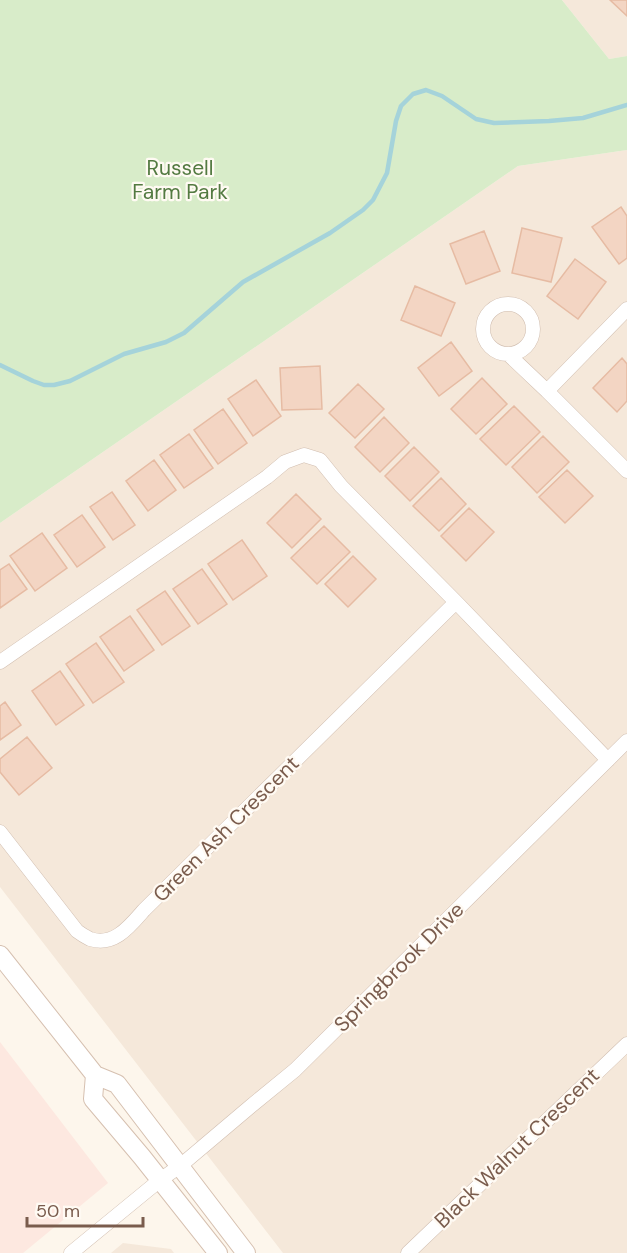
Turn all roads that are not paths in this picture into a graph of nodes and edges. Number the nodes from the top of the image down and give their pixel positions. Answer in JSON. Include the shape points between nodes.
{"nodes":[{"id":1,"x":627,"y":309,"type":"edge"},
{"id":2,"x":508,"y":354,"type":"dead end"},
{"id":3,"x":547,"y":391,"type":"junction"},
{"id":4,"x":627,"y":471,"type":"edge"},
{"id":5,"x":456,"y":602,"type":"junction"},
{"id":6,"x":0,"y":662,"type":"edge"},
{"id":7,"x":627,"y":741,"type":"edge"},
{"id":8,"x":608,"y":760,"type":"junction"},
{"id":9,"x":0,"y":832,"type":"edge"},
{"id":10,"x":0,"y":955,"type":"edge"},
{"id":11,"x":627,"y":1044,"type":"edge"},
{"id":12,"x":95,"y":1075,"type":"junction"},
{"id":13,"x":180,"y":1166,"type":"junction"},
{"id":14,"x":160,"y":1180,"type":"junction"},
{"id":15,"x":71,"y":1253,"type":"edge"},
{"id":16,"x":218,"y":1253,"type":"edge"},
{"id":17,"x":246,"y":1253,"type":"edge"},
{"id":18,"x":408,"y":1253,"type":"edge"}],
"edges":[{"from":1,"to":3,"type":"street"},
{"from":2,"to":3,"type":"street"},
{"from":3,"to":4,"type":"street"},
{"from":5,"to":6,"type":"street","via":[[340,486],[320,460],[304,455],[285,462]]},
{"from":5,"to":8,"type":"street"},
{"from":5,"to":9,"type":"street","name":"Green Ash Crescent","via":[[128,929],[110,940],[92,939],[77,931]]},
{"from":7,"to":8,"type":"street","name":"Springbrook Drive"},
{"from":8,"to":13,"type":"street","name":"Springbrook Drive","via":[[295,1070]]},
{"from":10,"to":12,"type":"main road"},
{"from":11,"to":18,"type":"street","name":"Black Walnut Crescent"},
{"from":12,"to":13,"type":"main road","via":[[117,1084]]},
{"from":12,"to":14,"type":"main road","via":[[93,1099]]},
{"from":13,"to":14,"type":"street","name":"Springbrook Drive"},
{"from":13,"to":17,"type":"main road"},
{"from":14,"to":15,"type":"street","name":"Springbrook Drive"},
{"from":14,"to":16,"type":"main road"}]}
